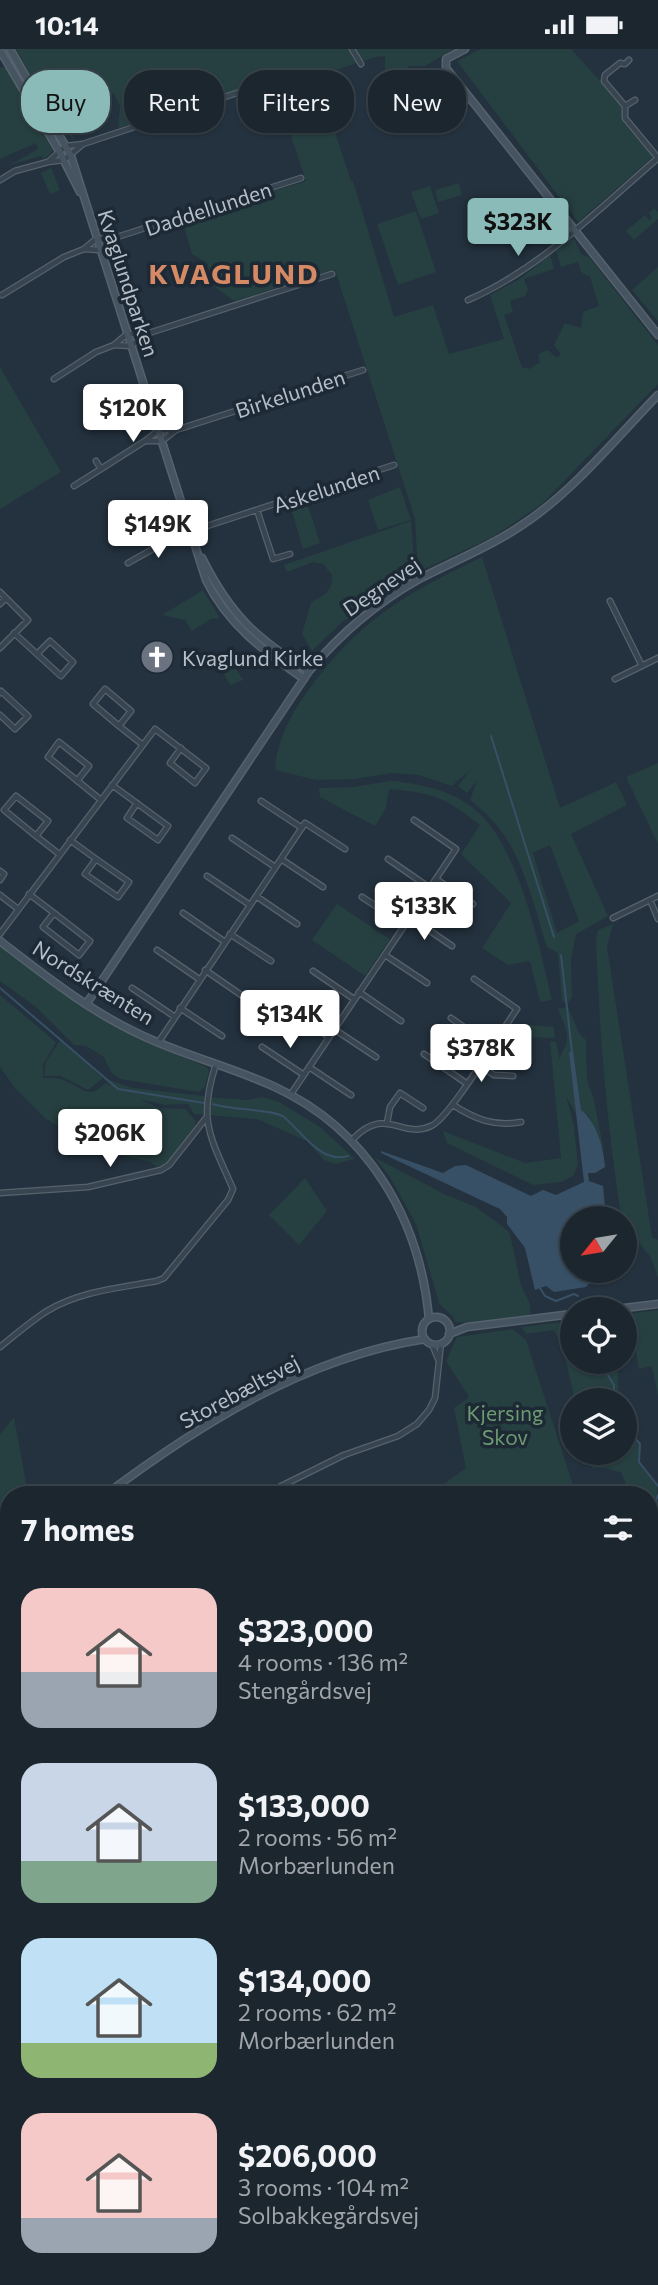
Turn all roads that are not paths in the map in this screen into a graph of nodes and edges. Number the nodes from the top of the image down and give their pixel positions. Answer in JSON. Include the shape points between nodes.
{"nodes":[{"id":1,"x":10,"y":49,"type":"edge"},
{"id":2,"x":352,"y":49,"type":"edge"},
{"id":3,"x":465,"y":49,"type":"edge"},
{"id":4,"x":0,"y":50,"type":"edge"},
{"id":5,"x":629,"y":61,"type":"dead end"},
{"id":6,"x":360,"y":64,"type":"dead end"},
{"id":7,"x":238,"y":93,"type":"edge"},
{"id":8,"x":635,"y":100,"type":"dead end"},
{"id":9,"x":625,"y":106,"type":"junction"},
{"id":10,"x":83,"y":144,"type":"junction"},
{"id":11,"x":62,"y":148,"type":"junction"},
{"id":12,"x":67,"y":158,"type":"junction"},
{"id":13,"x":658,"y":158,"type":"edge"},
{"id":14,"x":48,"y":162,"type":"junction"},
{"id":15,"x":302,"y":178,"type":"dead end"},
{"id":16,"x":0,"y":180,"type":"edge"},
{"id":17,"x":575,"y":229,"type":"junction"},
{"id":18,"x":114,"y":238,"type":"junction"},
{"id":19,"x":96,"y":239,"type":"junction"},
{"id":20,"x":84,"y":249,"type":"junction"},
{"id":21,"x":100,"y":250,"type":"junction"},
{"id":22,"x":332,"y":274,"type":"dead end"},
{"id":23,"x":2,"y":295,"type":"dead end"},
{"id":24,"x":468,"y":300,"type":"dead end"},
{"id":25,"x":127,"y":334,"type":"junction"},
{"id":26,"x":146,"y":334,"type":"junction"},
{"id":27,"x":658,"y":335,"type":"edge"},
{"id":28,"x":114,"y":345,"type":"junction"},
{"id":29,"x":131,"y":345,"type":"junction"},
{"id":30,"x":363,"y":370,"type":"dead end"},
{"id":31,"x":54,"y":379,"type":"dead end"},
{"id":32,"x":658,"y":395,"type":"edge"},
{"id":33,"x":159,"y":430,"type":"junction"},
{"id":34,"x":176,"y":430,"type":"junction"},
{"id":35,"x":145,"y":441,"type":"junction"},
{"id":36,"x":162,"y":441,"type":"junction"},
{"id":37,"x":96,"y":461,"type":"dead end"},
{"id":38,"x":394,"y":465,"type":"dead end"},
{"id":39,"x":101,"y":468,"type":"junction"},
{"id":40,"x":74,"y":486,"type":"dead end"},
{"id":41,"x":257,"y":510,"type":"junction"},
{"id":42,"x":207,"y":526,"type":"junction"},
{"id":43,"x":189,"y":527,"type":"junction"},
{"id":44,"x":176,"y":537,"type":"junction"},
{"id":45,"x":193,"y":541,"type":"junction"},
{"id":46,"x":290,"y":554,"type":"dead end"},
{"id":47,"x":128,"y":563,"type":"dead end"},
{"id":48,"x":0,"y":592,"type":"edge"},
{"id":49,"x":6,"y":598,"type":"junction"},
{"id":50,"x":610,"y":601,"type":"dead end"},
{"id":51,"x":0,"y":604,"type":"edge"},
{"id":52,"x":14,"y":633,"type":"junction"},
{"id":53,"x":0,"y":648,"type":"edge"},
{"id":54,"x":37,"y":654,"type":"junction"},
{"id":55,"x":658,"y":658,"type":"edge"},
{"id":56,"x":642,"y":666,"type":"junction"},
{"id":57,"x":310,"y":671,"type":"junction"},
{"id":58,"x":304,"y":679,"type":"junction"},
{"id":59,"x":615,"y":679,"type":"dead end"},
{"id":60,"x":0,"y":693,"type":"edge"},
{"id":61,"x":0,"y":715,"type":"edge"},
{"id":62,"x":119,"y":726,"type":"junction"},
{"id":63,"x":143,"y":745,"type":"junction"},
{"id":64,"x":181,"y":748,"type":"junction"},
{"id":65,"x":77,"y":781,"type":"junction"},
{"id":66,"x":112,"y":785,"type":"junction"},
{"id":67,"x":101,"y":800,"type":"junction"},
{"id":68,"x":261,"y":801,"type":"dead end"},
{"id":69,"x":137,"y":803,"type":"junction"},
{"id":70,"x":414,"y":820,"type":"dead end"},
{"id":71,"x":302,"y":828,"type":"junction"},
{"id":72,"x":37,"y":836,"type":"junction"},
{"id":73,"x":232,"y":838,"type":"dead end"},
{"id":74,"x":70,"y":841,"type":"junction"},
{"id":75,"x":345,"y":849,"type":"dead end"},
{"id":76,"x":59,"y":854,"type":"junction"},
{"id":77,"x":96,"y":859,"type":"junction"},
{"id":78,"x":281,"y":859,"type":"junction"},
{"id":79,"x":388,"y":859,"type":"dead end"},
{"id":80,"x":275,"y":867,"type":"junction"},
{"id":81,"x":0,"y":871,"type":"edge"},
{"id":82,"x":207,"y":876,"type":"dead end"},
{"id":83,"x":436,"y":879,"type":"junction"},
{"id":84,"x":0,"y":880,"type":"edge"},
{"id":85,"x":323,"y":887,"type":"dead end"},
{"id":86,"x":430,"y":888,"type":"junction"},
{"id":87,"x":29,"y":894,"type":"junction"},
{"id":88,"x":0,"y":895,"type":"edge"},
{"id":89,"x":256,"y":896,"type":"junction"},
{"id":90,"x":658,"y":896,"type":"edge"},
{"id":91,"x":362,"y":897,"type":"dead end"},
{"id":92,"x":650,"y":900,"type":"junction"},
{"id":93,"x":473,"y":904,"type":"dead end"},
{"id":94,"x":250,"y":905,"type":"junction"},
{"id":95,"x":18,"y":909,"type":"junction"},
{"id":96,"x":54,"y":913,"type":"junction"},
{"id":97,"x":183,"y":913,"type":"dead end"},
{"id":98,"x":410,"y":917,"type":"junction"},
{"id":99,"x":613,"y":918,"type":"dead end"},
{"id":100,"x":658,"y":919,"type":"edge"},
{"id":101,"x":297,"y":924,"type":"dead end"},
{"id":102,"x":405,"y":925,"type":"junction"},
{"id":103,"x":230,"y":933,"type":"junction"},
{"id":104,"x":0,"y":934,"type":"edge"},
{"id":105,"x":0,"y":941,"type":"edge"},
{"id":106,"x":225,"y":942,"type":"junction"},
{"id":107,"x":452,"y":946,"type":"dead end"},
{"id":108,"x":157,"y":950,"type":"dead end"},
{"id":109,"x":385,"y":955,"type":"junction"},
{"id":110,"x":271,"y":961,"type":"dead end"},
{"id":111,"x":205,"y":970,"type":"junction"},
{"id":112,"x":313,"y":971,"type":"dead end"},
{"id":113,"x":200,"y":979,"type":"junction"},
{"id":114,"x":474,"y":979,"type":"dead end"},
{"id":115,"x":427,"y":983,"type":"dead end"},
{"id":116,"x":132,"y":988,"type":"dead end"},
{"id":117,"x":359,"y":992,"type":"junction"},
{"id":118,"x":247,"y":999,"type":"dead end"},
{"id":119,"x":354,"y":999,"type":"junction"},
{"id":120,"x":87,"y":1003,"type":"junction"},
{"id":121,"x":180,"y":1008,"type":"junction"},
{"id":122,"x":287,"y":1009,"type":"dead end"},
{"id":123,"x":175,"y":1017,"type":"junction"},
{"id":124,"x":451,"y":1018,"type":"dead end"},
{"id":125,"x":401,"y":1021,"type":"dead end"},
{"id":126,"x":334,"y":1029,"type":"junction"},
{"id":127,"x":222,"y":1036,"type":"dead end"},
{"id":128,"x":329,"y":1037,"type":"junction"},
{"id":129,"x":158,"y":1043,"type":"junction"},
{"id":130,"x":491,"y":1046,"type":"junction"},
{"id":131,"x":262,"y":1047,"type":"dead end"},
{"id":132,"x":424,"y":1054,"type":"dead end"},
{"id":133,"x":376,"y":1057,"type":"dead end"},
{"id":134,"x":216,"y":1064,"type":"junction"},
{"id":135,"x":479,"y":1065,"type":"junction"},
{"id":136,"x":309,"y":1067,"type":"junction"},
{"id":137,"x":304,"y":1075,"type":"junction"},
{"id":138,"x":513,"y":1076,"type":"dead end"},
{"id":139,"x":466,"y":1083,"type":"junction"},
{"id":140,"x":291,"y":1094,"type":"junction"},
{"id":141,"x":351,"y":1095,"type":"dead end"},
{"id":142,"x":453,"y":1105,"type":"junction"},
{"id":143,"x":423,"y":1108,"type":"dead end"},
{"id":144,"x":206,"y":1117,"type":"junction"},
{"id":145,"x":521,"y":1122,"type":"dead end"},
{"id":146,"x":387,"y":1123,"type":"junction"},
{"id":147,"x":352,"y":1140,"type":"junction"},
{"id":148,"x":0,"y":1193,"type":"edge"},
{"id":149,"x":658,"y":1304,"type":"edge"},
{"id":150,"x":637,"y":1306,"type":"edge"},
{"id":151,"x":560,"y":1315,"type":"edge"},
{"id":152,"x":433,"y":1318,"type":"junction"},
{"id":153,"x":448,"y":1325,"type":"junction"},
{"id":154,"x":467,"y":1327,"type":"junction"},
{"id":155,"x":422,"y":1332,"type":"junction"},
{"id":156,"x":449,"y":1334,"type":"junction"},
{"id":157,"x":428,"y":1341,"type":"junction"},
{"id":158,"x":401,"y":1342,"type":"junction"},
{"id":159,"x":441,"y":1343,"type":"junction"},
{"id":160,"x":0,"y":1347,"type":"edge"},
{"id":161,"x":438,"y":1359,"type":"junction"},
{"id":162,"x":118,"y":1486,"type":"edge"},
{"id":163,"x":281,"y":1486,"type":"edge"}],
"edges":[{"from":1,"to":11,"type":"street","name":"Kvaglundparken"},
{"from":2,"to":6,"type":"street"},
{"from":3,"to":17,"type":"street","via":[[449,57],[446,68]]},
{"from":4,"to":11,"type":"street","name":"Kvaglundparken"},
{"from":5,"to":9,"type":"street","via":[[605,75],[604,81]]},
{"from":7,"to":10,"type":"street"},
{"from":8,"to":9,"type":"street"},
{"from":9,"to":13,"type":"street","via":[[625,118]]},
{"from":10,"to":11,"type":"street"},
{"from":10,"to":12,"type":"street"},
{"from":11,"to":12,"type":"street","name":"Kvaglundparken"},
{"from":11,"to":14,"type":"street"},
{"from":12,"to":14,"type":"street"},
{"from":12,"to":19,"type":"street","name":"Kvaglundparken"},
{"from":13,"to":17,"type":"street"},
{"from":14,"to":16,"type":"street"},
{"from":15,"to":18,"type":"street","name":"Daddellunden"},
{"from":17,"to":24,"type":"street","via":[[515,275]]},
{"from":17,"to":27,"type":"street"},
{"from":18,"to":19,"type":"street","name":"Daddellunden"},
{"from":18,"to":21,"type":"street","name":"Daddellunden"},
{"from":19,"to":20,"type":"street"},
{"from":19,"to":21,"type":"street","name":"Kvaglundparken"},
{"from":20,"to":21,"type":"street"},
{"from":20,"to":23,"type":"street"},
{"from":21,"to":25,"type":"street","name":"Kvaglundparken"},
{"from":22,"to":26,"type":"street"},
{"from":25,"to":26,"type":"street"},
{"from":25,"to":28,"type":"street"},
{"from":25,"to":29,"type":"street","name":"Kvaglundparken"},
{"from":26,"to":29,"type":"street"},
{"from":28,"to":29,"type":"street"},
{"from":28,"to":31,"type":"street"},
{"from":29,"to":33,"type":"street","name":"Kvaglundparken"},
{"from":30,"to":34,"type":"street","name":"Birkelunden"},
{"from":32,"to":57,"type":"street","name":"Degnevej","via":[[550,504],[506,536],[418,580],[366,613]]},
{"from":33,"to":34,"type":"street","name":"Birkelunden"},
{"from":33,"to":35,"type":"street"},
{"from":33,"to":36,"type":"street","name":"Kvaglundparken"},
{"from":34,"to":36,"type":"street","name":"Birkelunden"},
{"from":35,"to":36,"type":"street"},
{"from":35,"to":39,"type":"street"},
{"from":36,"to":43,"type":"street","name":"Kvaglundparken"},
{"from":37,"to":39,"type":"street"},
{"from":38,"to":41,"type":"street","name":"Askelunden"},
{"from":39,"to":40,"type":"street"},
{"from":41,"to":42,"type":"street","name":"Askelunden"},
{"from":41,"to":46,"type":"street","name":"Askelunden","via":[[273,559]]},
{"from":42,"to":43,"type":"street","name":"Askelunden"},
{"from":42,"to":45,"type":"street","name":"Askelunden"},
{"from":43,"to":44,"type":"street"},
{"from":43,"to":45,"type":"street","name":"Kvaglundparken"},
{"from":44,"to":45,"type":"street"},
{"from":44,"to":47,"type":"street"},
{"from":45,"to":57,"type":"street","name":"Kvaglundparken","via":[[237,615],[259,637]]},
{"from":45,"to":58,"type":"street","name":"Kvaglundparken","via":[[211,591],[235,625]]},
{"from":48,"to":49,"type":"street"},
{"from":49,"to":51,"type":"street"},
{"from":49,"to":52,"type":"street","via":[[28,620]]},
{"from":50,"to":56,"type":"street"},
{"from":52,"to":53,"type":"street"},
{"from":52,"to":54,"type":"street"},
{"from":54,"to":54,"type":"street","via":[[61,676],[73,662],[50,641]]},
{"from":55,"to":56,"type":"street"},
{"from":56,"to":59,"type":"street"},
{"from":57,"to":58,"type":"street","name":"Degnevej"},
{"from":58,"to":120,"type":"street","name":"Degnevej"},
{"from":60,"to":61,"type":"street","via":[[28,716],[15,729]]},
{"from":62,"to":62,"type":"street","via":[[93,704],[105,689],[131,711]]},
{"from":62,"to":63,"type":"street"},
{"from":63,"to":64,"type":"street","via":[[155,729]]},
{"from":63,"to":66,"type":"street"},
{"from":64,"to":64,"type":"street","via":[[170,763],[195,783],[206,768]]},
{"from":65,"to":65,"type":"street","via":[[89,766],[59,743],[48,757]]},
{"from":65,"to":67,"type":"street"},
{"from":66,"to":67,"type":"street"},
{"from":66,"to":69,"type":"street"},
{"from":67,"to":74,"type":"street"},
{"from":68,"to":71,"type":"street"},
{"from":69,"to":69,"type":"street","via":[[127,818],[158,840],[168,826]]},
{"from":70,"to":83,"type":"street","via":[[456,849]]},
{"from":71,"to":75,"type":"street","via":[[305,823]]},
{"from":71,"to":78,"type":"street"},
{"from":72,"to":72,"type":"street","via":[[4,810],[16,796],[48,821]]},
{"from":72,"to":76,"type":"street"},
{"from":73,"to":80,"type":"street"},
{"from":74,"to":76,"type":"street"},
{"from":74,"to":77,"type":"street"},
{"from":76,"to":87,"type":"street"},
{"from":77,"to":77,"type":"street","via":[[129,882],[118,897],[85,874]]},
{"from":78,"to":80,"type":"street"},
{"from":78,"to":85,"type":"street"},
{"from":79,"to":86,"type":"street"},
{"from":80,"to":89,"type":"street"},
{"from":81,"to":84,"type":"street","via":[[4,874]]},
{"from":82,"to":94,"type":"street"},
{"from":83,"to":86,"type":"street"},
{"from":83,"to":93,"type":"street"},
{"from":86,"to":98,"type":"street"},
{"from":87,"to":95,"type":"street"},
{"from":87,"to":96,"type":"street"},
{"from":88,"to":95,"type":"street"},
{"from":89,"to":94,"type":"street"},
{"from":89,"to":101,"type":"street"},
{"from":90,"to":92,"type":"street"},
{"from":91,"to":102,"type":"street"},
{"from":92,"to":99,"type":"street"},
{"from":92,"to":100,"type":"street"},
{"from":94,"to":103,"type":"street"},
{"from":95,"to":104,"type":"street"},
{"from":96,"to":96,"type":"street","via":[[90,941],[79,955],[43,927]]},
{"from":97,"to":106,"type":"street"},
{"from":98,"to":102,"type":"street"},
{"from":98,"to":107,"type":"street"},
{"from":102,"to":109,"type":"street"},
{"from":103,"to":106,"type":"street"},
{"from":103,"to":110,"type":"street"},
{"from":105,"to":120,"type":"street","name":"Nordskrænten"},
{"from":106,"to":111,"type":"street"},
{"from":108,"to":113,"type":"street"},
{"from":109,"to":115,"type":"street"},
{"from":109,"to":117,"type":"street"},
{"from":111,"to":113,"type":"street"},
{"from":111,"to":118,"type":"street"},
{"from":112,"to":119,"type":"street"},
{"from":113,"to":121,"type":"street"},
{"from":114,"to":130,"type":"street","via":[[517,1009]]},
{"from":116,"to":123,"type":"street"},
{"from":117,"to":119,"type":"street"},
{"from":117,"to":125,"type":"street"},
{"from":119,"to":126,"type":"street"},
{"from":120,"to":129,"type":"street","name":"Nordskrænten"},
{"from":121,"to":123,"type":"street"},
{"from":121,"to":127,"type":"street"},
{"from":122,"to":128,"type":"street"},
{"from":123,"to":129,"type":"street"},
{"from":124,"to":130,"type":"street"},
{"from":126,"to":128,"type":"street"},
{"from":126,"to":133,"type":"street"},
{"from":128,"to":136,"type":"street"},
{"from":129,"to":134,"type":"street","name":"Nordskrænten"},
{"from":130,"to":135,"type":"street"},
{"from":131,"to":137,"type":"street"},
{"from":132,"to":139,"type":"street"},
{"from":134,"to":140,"type":"street","name":"Nordskrænten"},
{"from":134,"to":144,"type":"street"},
{"from":135,"to":138,"type":"street","via":[[494,1075]]},
{"from":135,"to":139,"type":"street"},
{"from":136,"to":137,"type":"street"},
{"from":136,"to":141,"type":"street"},
{"from":137,"to":140,"type":"street"},
{"from":139,"to":142,"type":"street"},
{"from":140,"to":147,"type":"street","name":"Nordskrænten"},
{"from":142,"to":145,"type":"street","via":[[480,1120],[508,1125]]},
{"from":142,"to":146,"type":"street","via":[[439,1122],[424,1129]]},
{"from":143,"to":146,"type":"street","via":[[400,1093],[390,1107]]},
{"from":144,"to":148,"type":"street","via":[[161,1170],[88,1187]]},
{"from":144,"to":160,"type":"street","via":[[233,1189],[170,1273],[157,1281],[60,1304]]},
{"from":146,"to":147,"type":"street","via":[[367,1126]]},
{"from":147,"to":152,"type":"street","name":"Nordskrænten","via":[[377,1169],[402,1213]]},
{"from":149,"to":150,"type":"street"},
{"from":151,"to":154,"type":"street"},
{"from":152,"to":153,"type":"street","via":[[444,1319]]},
{"from":152,"to":155,"type":"street"},
{"from":153,"to":154,"type":"street"},
{"from":153,"to":156,"type":"street"},
{"from":154,"to":156,"type":"street"},
{"from":155,"to":157,"type":"street"},
{"from":155,"to":158,"type":"street","name":"Storebæltsvej"},
{"from":156,"to":159,"type":"street"},
{"from":157,"to":158,"type":"street","name":"Storebæltsvej"},
{"from":157,"to":159,"type":"street"},
{"from":157,"to":161,"type":"street"},
{"from":158,"to":162,"type":"street","name":"Storebæltsvej","via":[[268,1391],[206,1424]]},
{"from":159,"to":161,"type":"street"},
{"from":161,"to":163,"type":"street","via":[[435,1398],[407,1432],[344,1455]]}]}
